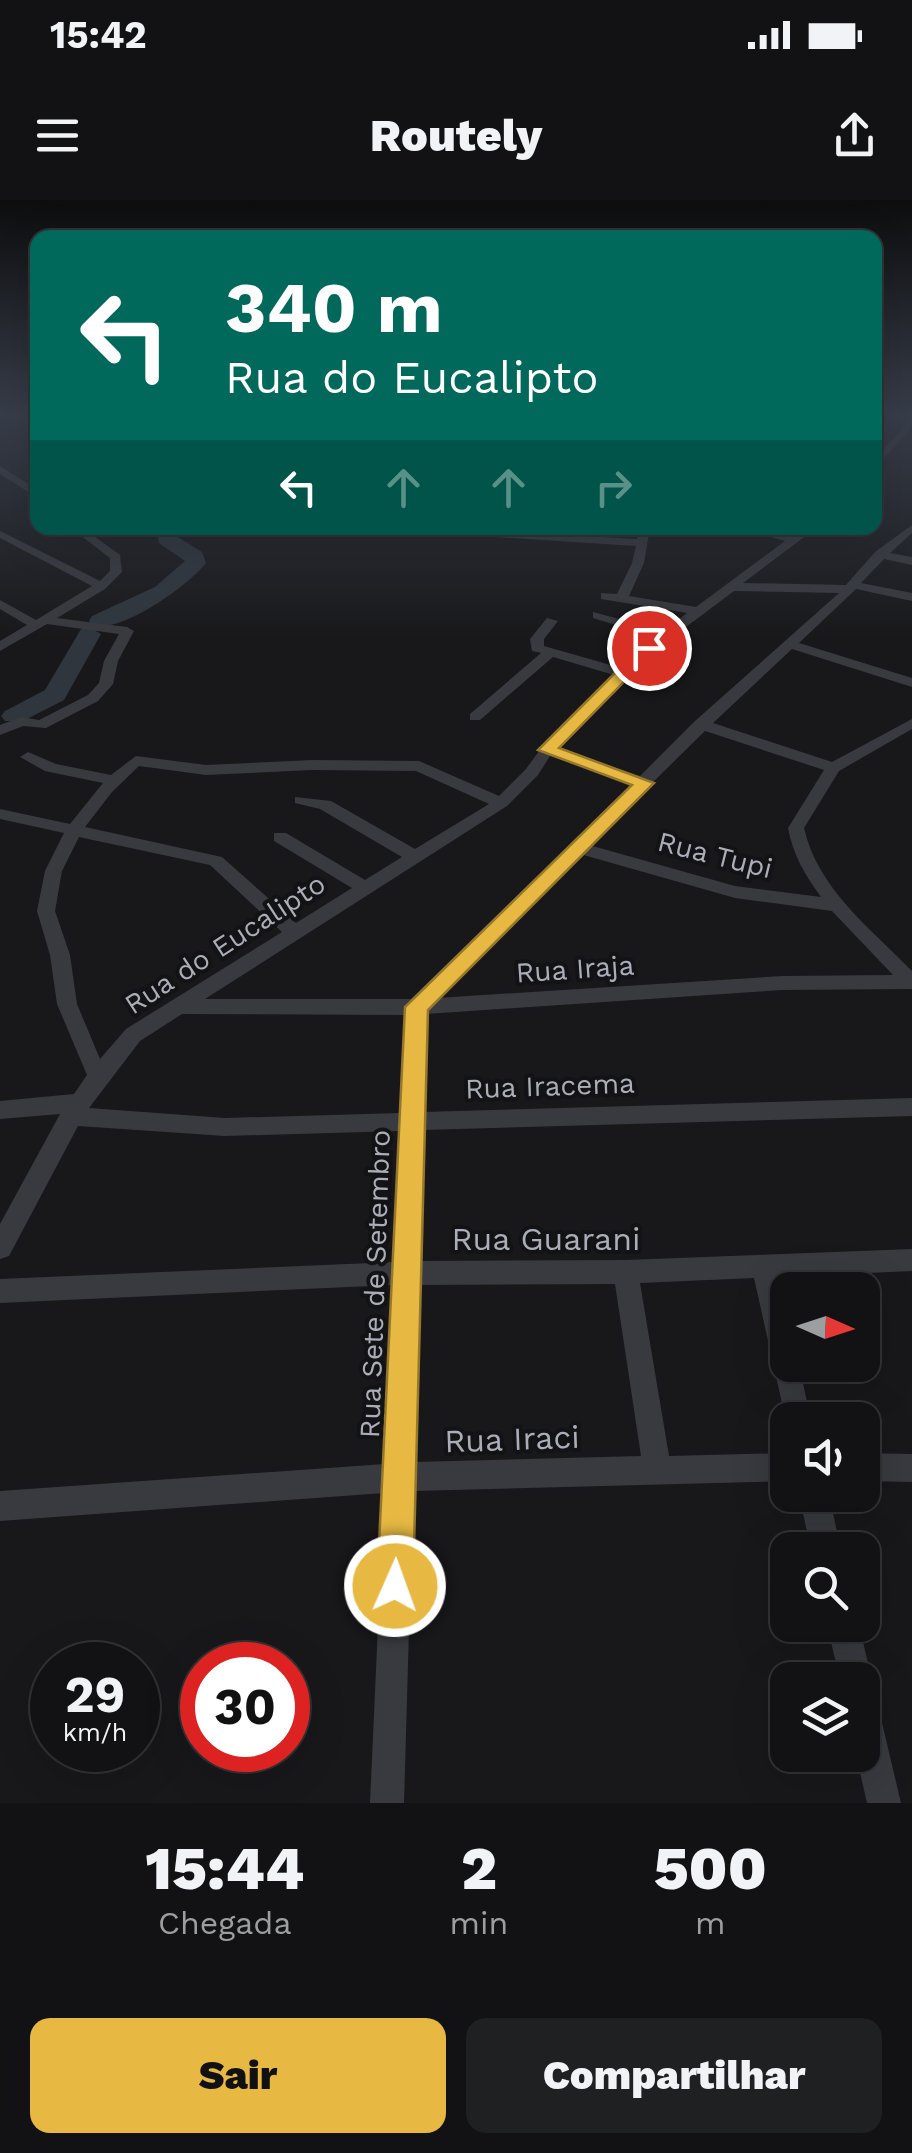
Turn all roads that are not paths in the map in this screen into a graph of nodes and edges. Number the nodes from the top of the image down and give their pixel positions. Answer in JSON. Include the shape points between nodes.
{"nodes":[{"id":1,"x":909,"y":532,"type":"edge"},
{"id":2,"x":0,"y":534,"type":"edge"},
{"id":3,"x":90,"y":535,"type":"edge"},
{"id":4,"x":581,"y":535,"type":"edge"},
{"id":5,"x":643,"y":535,"type":"edge"},
{"id":6,"x":775,"y":535,"type":"edge"},
{"id":7,"x":802,"y":535,"type":"edge"},
{"id":8,"x":796,"y":540,"type":"junction"},
{"id":9,"x":641,"y":543,"type":"junction"},
{"id":10,"x":879,"y":554,"type":"junction"},
{"id":11,"x":912,"y":562,"type":"edge"},
{"id":12,"x":101,"y":586,"type":"junction"},
{"id":13,"x":850,"y":587,"type":"junction"},
{"id":14,"x":734,"y":588,"type":"junction"},
{"id":15,"x":606,"y":596,"type":"dead end"},
{"id":16,"x":912,"y":596,"type":"edge"},
{"id":17,"x":622,"y":598,"type":"junction"},
{"id":18,"x":0,"y":604,"type":"edge"},
{"id":19,"x":701,"y":612,"type":"junction"},
{"id":20,"x":598,"y":616,"type":"dead end"},
{"id":21,"x":552,"y":621,"type":"dead end"},
{"id":22,"x":39,"y":623,"type":"junction"},
{"id":23,"x":664,"y":636,"type":"junction"},
{"id":24,"x":788,"y":644,"type":"junction"},
{"id":25,"x":0,"y":647,"type":"edge"},
{"id":26,"x":550,"y":652,"type":"junction"},
{"id":27,"x":623,"y":673,"type":"junction"},
{"id":28,"x":912,"y":683,"type":"edge"},
{"id":29,"x":475,"y":717,"type":"dead end"},
{"id":30,"x":912,"y":723,"type":"edge"},
{"id":31,"x":700,"y":724,"type":"junction"},
{"id":32,"x":0,"y":731,"type":"edge"},
{"id":33,"x":547,"y":750,"type":"junction"},
{"id":34,"x":28,"y":757,"type":"dead end"},
{"id":35,"x":832,"y":768,"type":"junction"},
{"id":36,"x":110,"y":780,"type":"junction"},
{"id":37,"x":645,"y":783,"type":"junction"},
{"id":38,"x":301,"y":800,"type":"dead end"},
{"id":39,"x":501,"y":803,"type":"junction"},
{"id":40,"x":0,"y":814,"type":"edge"},
{"id":41,"x":76,"y":831,"type":"junction"},
{"id":42,"x":280,"y":837,"type":"dead end"},
{"id":43,"x":578,"y":848,"type":"junction"},
{"id":44,"x":415,"y":857,"type":"junction"},
{"id":45,"x":363,"y":887,"type":"junction"},
{"id":46,"x":840,"y":906,"type":"junction"},
{"id":47,"x":295,"y":932,"type":"junction"},
{"id":48,"x":911,"y":982,"type":"edge"},
{"id":49,"x":182,"y":1007,"type":"junction"},
{"id":50,"x":416,"y":1007,"type":"junction"},
{"id":51,"x":97,"y":1073,"type":"junction"},
{"id":52,"x":912,"y":1107,"type":"edge"},
{"id":53,"x":74,"y":1109,"type":"junction"},
{"id":54,"x":0,"y":1110,"type":"edge"},
{"id":55,"x":409,"y":1120,"type":"junction"},
{"id":56,"x":0,"y":1248,"type":"edge"},
{"id":57,"x":912,"y":1260,"type":"edge"},
{"id":58,"x":764,"y":1266,"type":"junction"},
{"id":59,"x":626,"y":1272,"type":"junction"},
{"id":60,"x":408,"y":1273,"type":"junction"},
{"id":61,"x":0,"y":1291,"type":"edge"},
{"id":62,"x":793,"y":1402,"type":"edge"},
{"id":63,"x":770,"y":1467,"type":"edge"},
{"id":64,"x":880,"y":1467,"type":"edge"},
{"id":65,"x":912,"y":1468,"type":"edge"},
{"id":66,"x":657,"y":1470,"type":"junction"},
{"id":67,"x":399,"y":1478,"type":"junction"},
{"id":68,"x":0,"y":1506,"type":"edge"},
{"id":69,"x":877,"y":1772,"type":"edge"},
{"id":70,"x":387,"y":1803,"type":"edge"},
{"id":71,"x":884,"y":1803,"type":"edge"}],
"edges":[{"from":1,"to":10,"type":"street"},
{"from":2,"to":12,"type":"street"},
{"from":3,"to":12,"type":"street","via":[[116,558],[116,572]]},
{"from":4,"to":9,"type":"street"},
{"from":5,"to":9,"type":"street"},
{"from":6,"to":8,"type":"street"},
{"from":7,"to":8,"type":"street","name":"Rua do Eucalipto"},
{"from":8,"to":14,"type":"street","name":"Rua do Eucalipto"},
{"from":9,"to":17,"type":"street"},
{"from":10,"to":11,"type":"street"},
{"from":10,"to":13,"type":"street"},
{"from":12,"to":22,"type":"street"},
{"from":13,"to":14,"type":"street"},
{"from":13,"to":16,"type":"street"},
{"from":13,"to":24,"type":"street"},
{"from":14,"to":19,"type":"street","name":"Rua do Eucalipto"},
{"from":15,"to":17,"type":"street"},
{"from":17,"to":19,"type":"street"},
{"from":18,"to":22,"type":"street"},
{"from":19,"to":23,"type":"street","name":"Rua do Eucalipto"},
{"from":20,"to":23,"type":"street"},
{"from":21,"to":26,"type":"street","via":[[536,645]]},
{"from":22,"to":25,"type":"street"},
{"from":22,"to":32,"type":"street","via":[[128,631],[106,684],[93,698],[41,725],[16,722]]},
{"from":23,"to":27,"type":"street","name":"Rua do Eucalipto"},
{"from":24,"to":28,"type":"street"},
{"from":24,"to":31,"type":"street"},
{"from":26,"to":27,"type":"street"},
{"from":26,"to":29,"type":"street"},
{"from":27,"to":33,"type":"street","name":"Rua do Eucalipto"},
{"from":30,"to":35,"type":"street"},
{"from":31,"to":35,"type":"street"},
{"from":31,"to":37,"type":"street"},
{"from":33,"to":37,"type":"street"},
{"from":33,"to":39,"type":"street","name":"Rua do Eucalipto"},
{"from":34,"to":36,"type":"street"},
{"from":35,"to":46,"type":"street","via":[[796,828],[801,857]]},
{"from":36,"to":39,"type":"street","via":[[140,760],[206,770],[405,764],[431,769]]},
{"from":36,"to":41,"type":"street"},
{"from":37,"to":43,"type":"street"},
{"from":38,"to":44,"type":"street","via":[[324,805]]},
{"from":39,"to":44,"type":"street","name":"Rua do Eucalipto"},
{"from":40,"to":41,"type":"street"},
{"from":41,"to":47,"type":"street","via":[[216,861]]},
{"from":41,"to":51,"type":"street","via":[[46,909],[64,994]]},
{"from":42,"to":45,"type":"street"},
{"from":43,"to":46,"type":"street","name":"Rua Tupi","via":[[735,892]]},
{"from":43,"to":50,"type":"street"},
{"from":44,"to":45,"type":"street","name":"Rua do Eucalipto"},
{"from":45,"to":47,"type":"street","name":"Rua do Eucalipto"},
{"from":46,"to":48,"type":"street"},
{"from":47,"to":49,"type":"street","name":"Rua do Eucalipto"},
{"from":48,"to":50,"type":"street","name":"Rua Iraja","via":[[782,983]]},
{"from":49,"to":50,"type":"street","name":"Rua Iraja"},
{"from":49,"to":51,"type":"street","name":"Rua do Eucalipto","via":[[133,1035]]},
{"from":50,"to":55,"type":"street","name":"Rua Sete de Setembro"},
{"from":51,"to":53,"type":"street","name":"Rua do Eucalipto"},
{"from":52,"to":55,"type":"street","name":"Rua Iracema"},
{"from":53,"to":54,"type":"street","name":"Rua Iracema"},
{"from":53,"to":55,"type":"street","name":"Rua Iracema","via":[[225,1127]]},
{"from":53,"to":56,"type":"street","name":"Rua do Eucalipto"},
{"from":55,"to":60,"type":"street","name":"Rua Sete de Setembro"},
{"from":57,"to":58,"type":"street","name":"Rua Guarani"},
{"from":58,"to":59,"type":"street","name":"Rua Guarani"},
{"from":58,"to":62,"type":"street"},
{"from":59,"to":60,"type":"street","name":"Rua Guarani"},
{"from":59,"to":66,"type":"street"},
{"from":60,"to":61,"type":"street","name":"Rua Guarani"},
{"from":60,"to":67,"type":"street","name":"Rua Sete de Setembro"},
{"from":63,"to":66,"type":"street","name":"Rua Iraci"},
{"from":64,"to":65,"type":"street"},
{"from":66,"to":67,"type":"street","name":"Rua Iraci"},
{"from":67,"to":68,"type":"street","name":"Rua Iraci"},
{"from":67,"to":70,"type":"street","name":"Rua Sete de Setembro"},
{"from":69,"to":71,"type":"street"}]}
